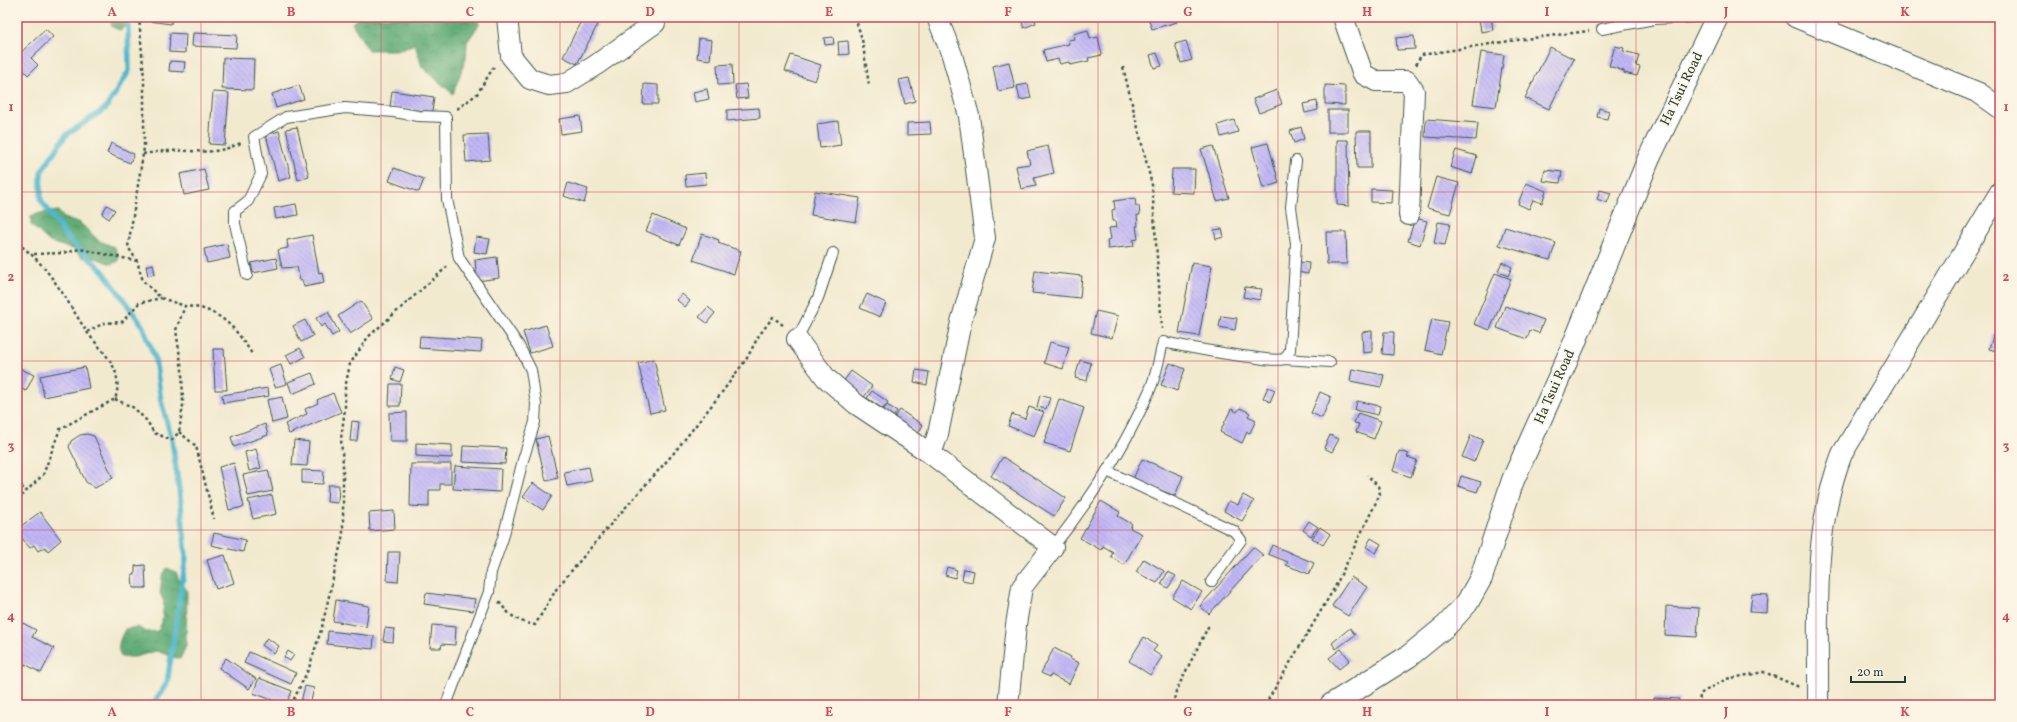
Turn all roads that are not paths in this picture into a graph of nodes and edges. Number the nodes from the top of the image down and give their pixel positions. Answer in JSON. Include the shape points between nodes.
{"nodes":[{"id":1,"x":507,"y":17,"type":"edge"},
{"id":2,"x":656,"y":17,"type":"edge"},
{"id":3,"x":937,"y":17,"type":"edge"},
{"id":4,"x":1343,"y":17,"type":"edge"},
{"id":5,"x":1795,"y":17,"type":"edge"},
{"id":6,"x":1706,"y":19,"type":"edge"},
{"id":7,"x":1602,"y":29,"type":"road end"},
{"id":8,"x":2000,"y":108,"type":"edge"},
{"id":9,"x":1296,"y":161,"type":"dead end"},
{"id":10,"x":2000,"y":192,"type":"edge"},
{"id":11,"x":1410,"y":215,"type":"dead end"},
{"id":12,"x":834,"y":253,"type":"dead end"},
{"id":13,"x":247,"y":275,"type":"dead end"},
{"id":14,"x":797,"y":339,"type":"joint"},
{"id":15,"x":1285,"y":359,"type":"junction"},
{"id":16,"x":1330,"y":362,"type":"dead end"},
{"id":17,"x":931,"y":454,"type":"junction"},
{"id":18,"x":1107,"y":471,"type":"junction"},
{"id":19,"x":1053,"y":547,"type":"junction"},
{"id":20,"x":1210,"y":582,"type":"dead end"},
{"id":21,"x":1818,"y":696,"type":"edge"},
{"id":22,"x":446,"y":705,"type":"edge"},
{"id":23,"x":1008,"y":705,"type":"edge"},
{"id":24,"x":1332,"y":705,"type":"edge"}],
"edges":[{"from":1,"to":2,"type":"street","via":[[511,56],[530,79],[549,86],[567,83],[596,65],[655,23]]},
{"from":3,"to":17,"type":"street","via":[[952,55],[969,116],[985,238],[961,322],[938,434]]},
{"from":4,"to":11,"type":"street","via":[[1363,74],[1376,81],[1407,81],[1414,91]]},
{"from":5,"to":8,"type":"street","via":[[1978,93]]},
{"from":6,"to":7,"type":"lane","via":[[1654,19]]},
{"from":6,"to":24,"type":"street","name":"Ha Tsui Road","via":[[1574,344],[1514,480],[1481,578],[1467,603],[1447,625],[1409,656]]},
{"from":9,"to":15,"type":"lane","via":[[1291,207],[1296,243],[1295,267],[1290,350]]},
{"from":10,"to":21,"type":"street","via":[[1842,454],[1834,475],[1825,516],[1818,576]]},
{"from":12,"to":14,"type":"lane","via":[[818,298]]},
{"from":13,"to":22,"type":"lane","via":[[235,224],[235,211],[248,201],[261,174],[254,137],[286,116],[345,108],[446,117],[447,199],[459,258],[519,346],[531,370],[536,404],[535,422],[491,572],[489,592]]},
{"from":14,"to":17,"type":"street","via":[[826,378],[856,404]]},
{"from":15,"to":16,"type":"lane"},
{"from":15,"to":18,"type":"lane","via":[[1246,357],[1163,342],[1149,394]]},
{"from":17,"to":19,"type":"street"},
{"from":18,"to":19,"type":"lane"},
{"from":18,"to":20,"type":"lane","via":[[1234,531],[1241,540]]},
{"from":19,"to":23,"type":"street","via":[[1022,587]]}]}
